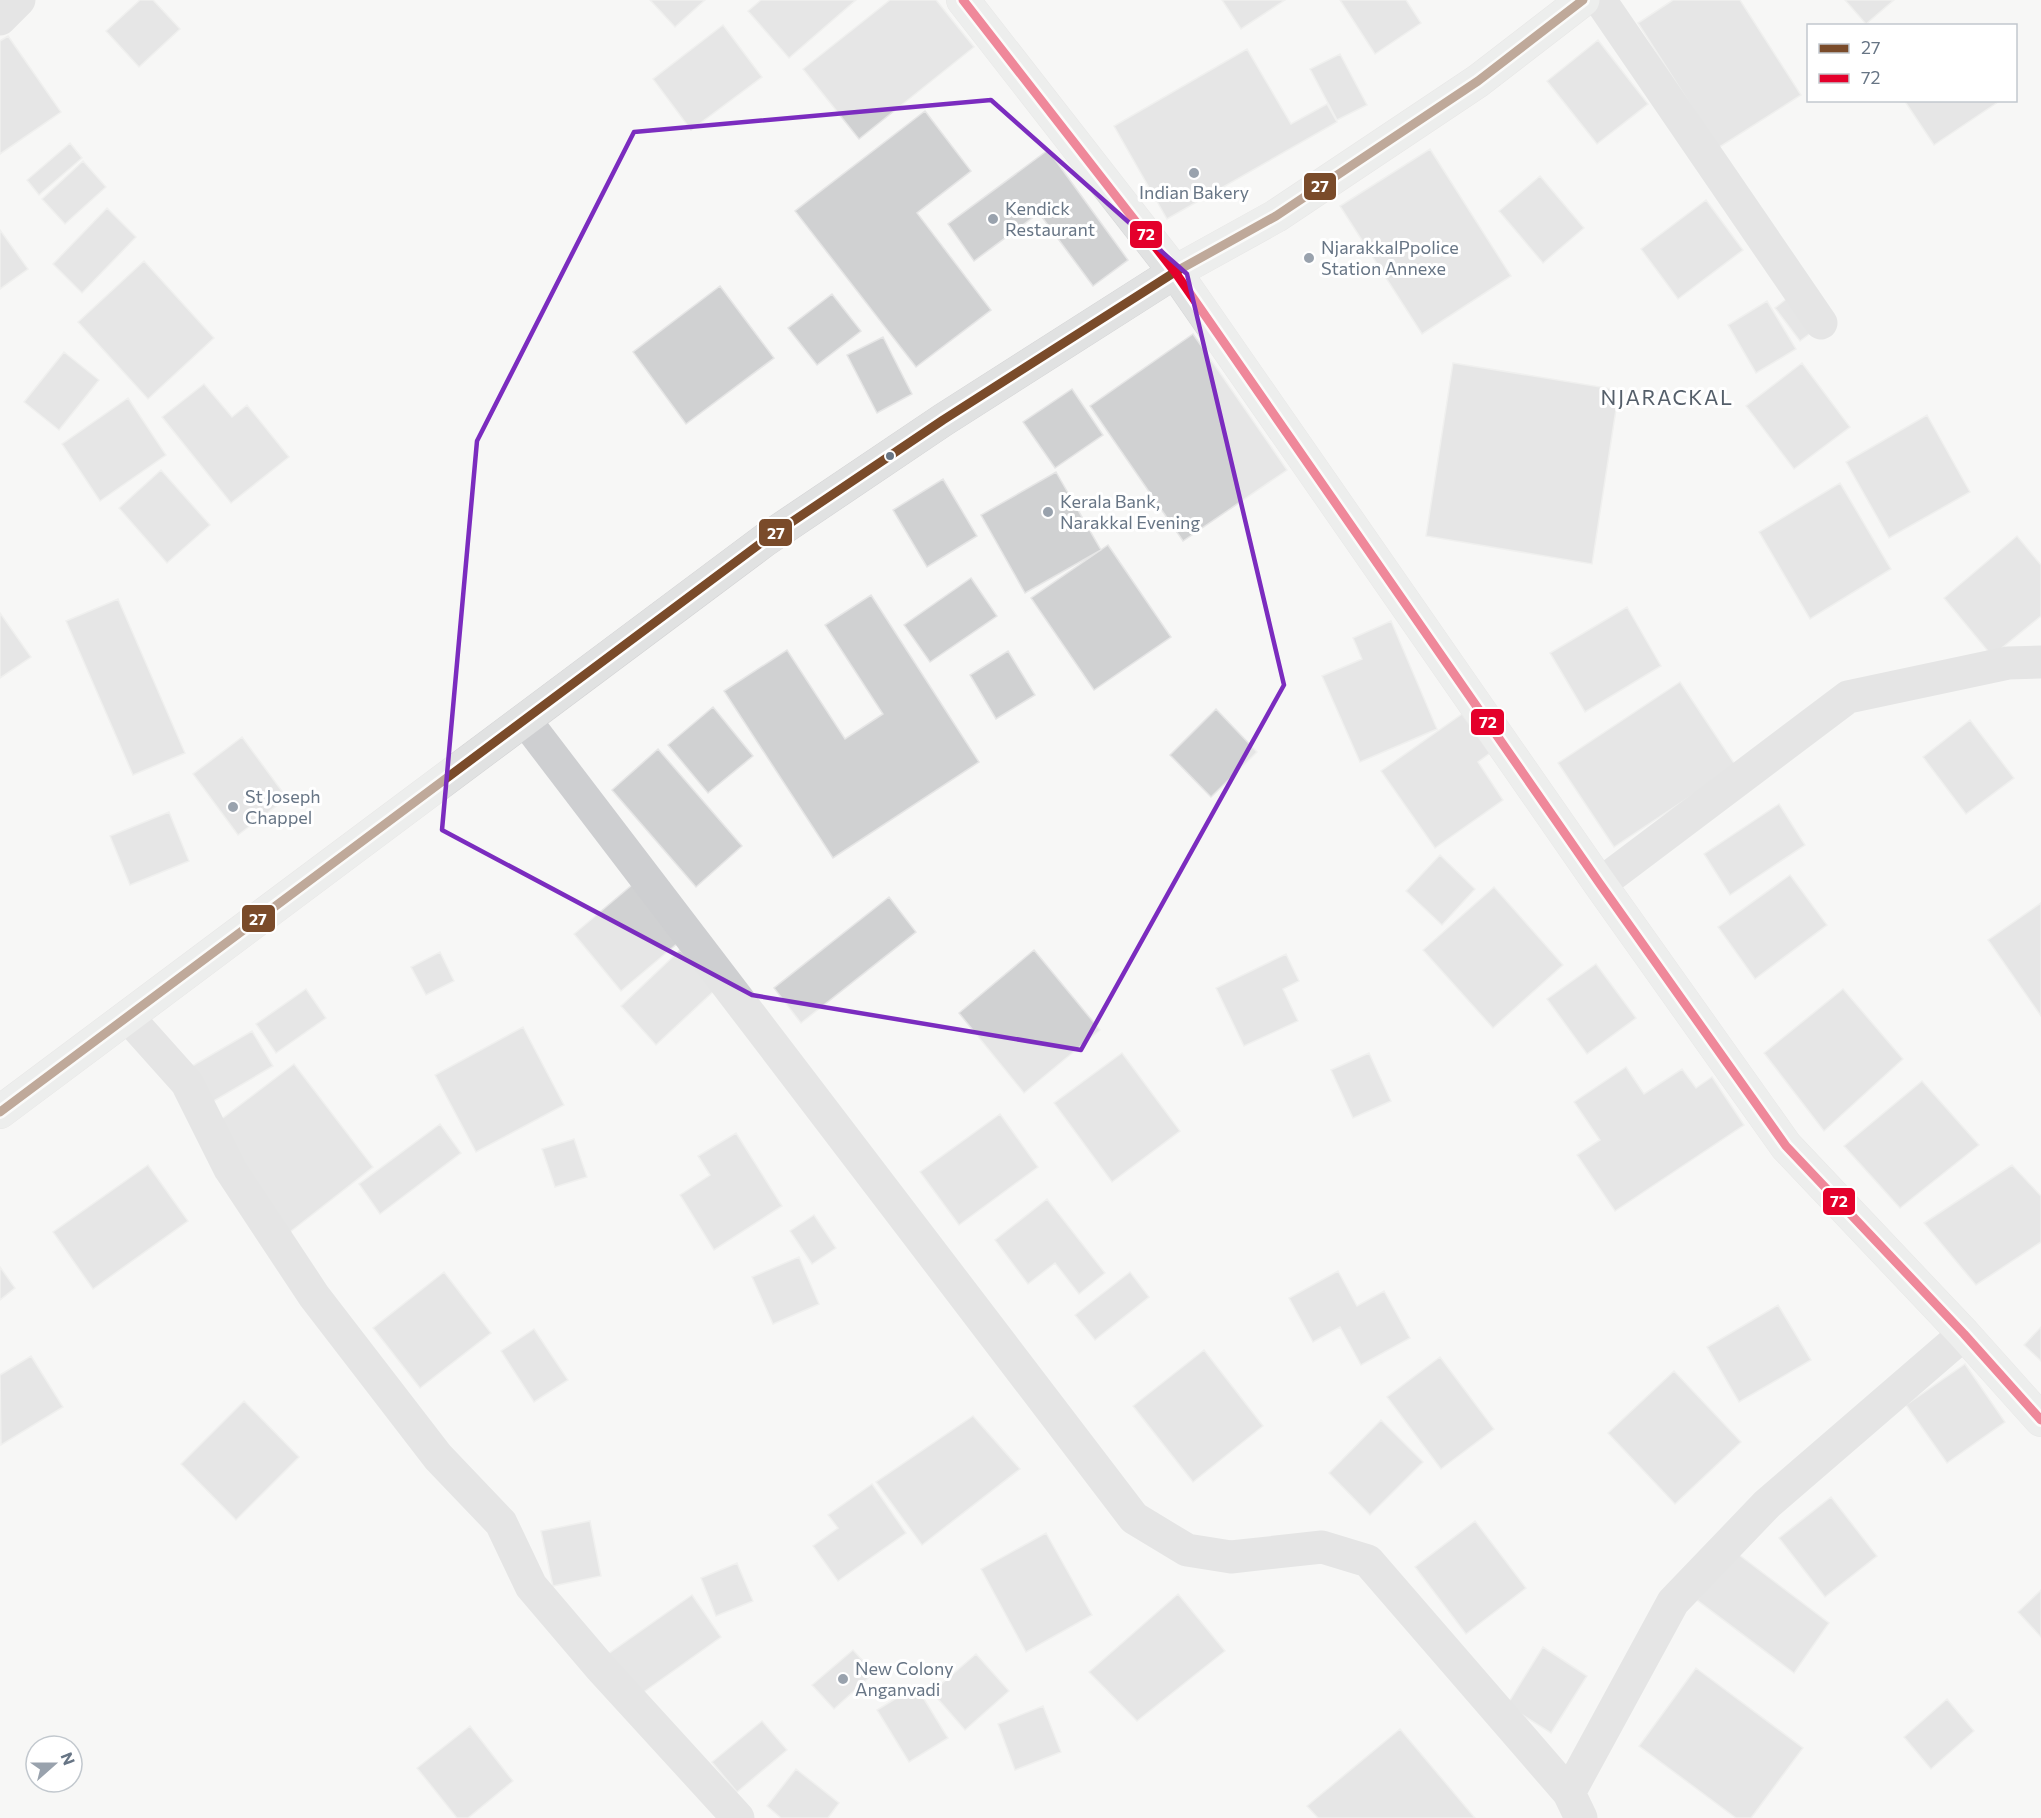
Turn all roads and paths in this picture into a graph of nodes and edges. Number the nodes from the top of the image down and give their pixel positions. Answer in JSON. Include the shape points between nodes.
{"nodes":[{"id":1,"x":19,"y":0,"type":"edge"},
{"id":2,"x":963,"y":0,"type":"edge"},
{"id":3,"x":1583,"y":0,"type":"edge"},
{"id":4,"x":1600,"y":0,"type":"edge"},
{"id":5,"x":0,"y":20,"type":"edge"},
{"id":6,"x":1175,"y":272,"type":"junction"},
{"id":7,"x":1821,"y":322,"type":"dead end"},
{"id":8,"x":2041,"y":662,"type":"edge"},
{"id":9,"x":525,"y":720,"type":"junction"},
{"id":10,"x":1600,"y":884,"type":"junction"},
{"id":11,"x":128,"y":1017,"type":"junction"},
{"id":12,"x":0,"y":1112,"type":"edge"},
{"id":13,"x":1964,"y":1334,"type":"junction"},
{"id":14,"x":2041,"y":1420,"type":"edge"},
{"id":15,"x":1575,"y":1805,"type":"edge"},
{"id":16,"x":738,"y":1818,"type":"edge"}],
"edges":[{"from":1,"to":5,"type":"street"},
{"from":2,"to":6,"type":"main road"},
{"from":3,"to":6,"type":"main road","via":[[1478,81],[1276,216]]},
{"from":4,"to":7,"type":"street"},
{"from":6,"to":9,"type":"main road","via":[[943,420],[765,540]]},
{"from":6,"to":10,"type":"main road"},
{"from":8,"to":10,"type":"street","via":[[2008,663],[1848,697]]},
{"from":9,"to":11,"type":"main road"},
{"from":9,"to":15,"type":"street","via":[[1134,1518],[1187,1550],[1231,1557],[1322,1547],[1368,1561]]},
{"from":10,"to":13,"type":"main road","via":[[1786,1146]]},
{"from":11,"to":12,"type":"main road"},
{"from":11,"to":16,"type":"street","via":[[187,1083],[230,1168],[314,1296],[438,1457],[501,1523],[531,1586]]},
{"from":13,"to":14,"type":"main road"},
{"from":13,"to":15,"type":"street","via":[[1767,1504],[1673,1602]]}]}
